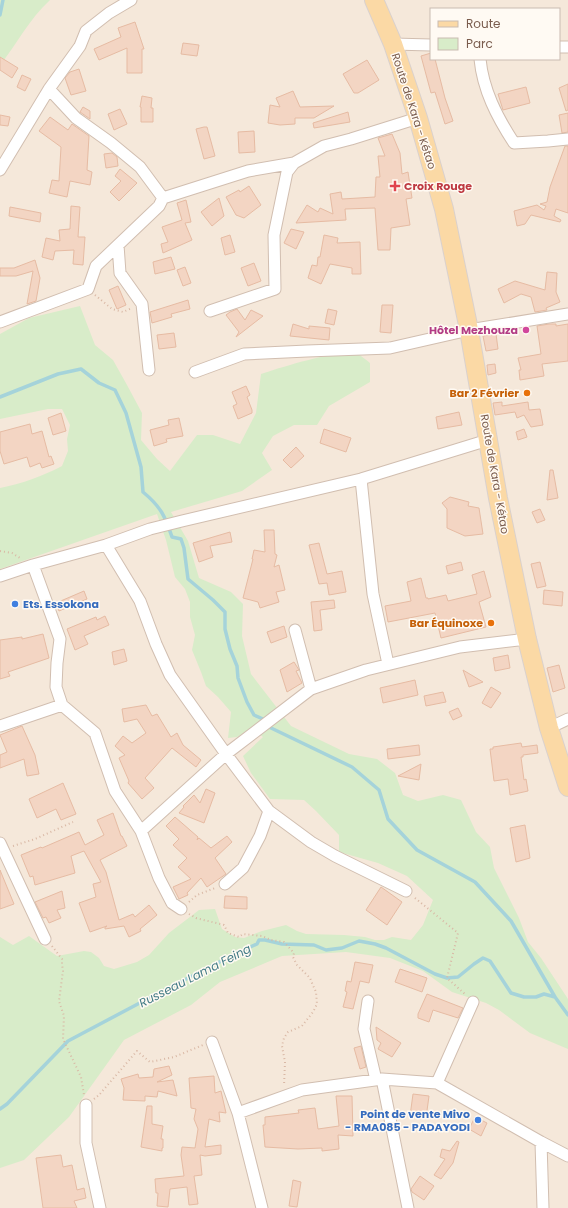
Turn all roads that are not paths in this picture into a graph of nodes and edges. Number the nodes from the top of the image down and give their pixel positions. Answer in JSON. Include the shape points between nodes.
{"nodes":[{"id":1,"x":131,"y":0,"type":"edge"},
{"id":2,"x":374,"y":0,"type":"edge"},
{"id":3,"x":393,"y":44,"type":"junction"},
{"id":4,"x":430,"y":45,"type":"edge"},
{"id":5,"x":480,"y":60,"type":"edge"},
{"id":6,"x":49,"y":89,"type":"junction"},
{"id":7,"x":418,"y":118,"type":"junction"},
{"id":8,"x":568,"y":139,"type":"edge"},
{"id":9,"x":294,"y":163,"type":"junction"},
{"id":10,"x":0,"y":170,"type":"edge"},
{"id":11,"x":163,"y":198,"type":"junction"},
{"id":12,"x":118,"y":245,"type":"junction"},
{"id":13,"x":210,"y":310,"type":"dead end"},
{"id":14,"x":568,"y":314,"type":"edge"},
{"id":15,"x":0,"y":322,"type":"edge"},
{"id":16,"x":469,"y":330,"type":"junction"},
{"id":17,"x":149,"y":370,"type":"dead end"},
{"id":18,"x":196,"y":372,"type":"dead end"},
{"id":19,"x":488,"y":440,"type":"junction"},
{"id":20,"x":361,"y":479,"type":"junction"},
{"id":21,"x":106,"y":545,"type":"junction"},
{"id":22,"x":33,"y":565,"type":"junction"},
{"id":23,"x":0,"y":576,"type":"edge"},
{"id":24,"x":295,"y":630,"type":"dead end"},
{"id":25,"x":527,"y":639,"type":"junction"},
{"id":26,"x":388,"y":664,"type":"junction"},
{"id":27,"x":311,"y":689,"type":"junction"},
{"id":28,"x":62,"y":705,"type":"junction"},
{"id":29,"x":568,"y":719,"type":"edge"},
{"id":30,"x":0,"y":726,"type":"edge"},
{"id":31,"x":548,"y":728,"type":"junction"},
{"id":32,"x":226,"y":754,"type":"junction"},
{"id":33,"x":568,"y":787,"type":"edge"},
{"id":34,"x":269,"y":811,"type":"junction"},
{"id":35,"x":140,"y":831,"type":"junction"},
{"id":36,"x":1,"y":846,"type":"edge"},
{"id":37,"x":225,"y":884,"type":"road end"},
{"id":38,"x":406,"y":891,"type":"road end"},
{"id":39,"x":181,"y":909,"type":"road end"},
{"id":40,"x":46,"y":939,"type":"road end"},
{"id":41,"x":368,"y":1001,"type":"dead end"},
{"id":42,"x":473,"y":1002,"type":"road end"},
{"id":43,"x":212,"y":1042,"type":"road end"},
{"id":44,"x":379,"y":1079,"type":"junction"},
{"id":45,"x":437,"y":1083,"type":"junction"},
{"id":46,"x":86,"y":1105,"type":"road end"},
{"id":47,"x":238,"y":1113,"type":"junction"},
{"id":48,"x":541,"y":1142,"type":"junction"},
{"id":49,"x":568,"y":1156,"type":"edge"},
{"id":50,"x":100,"y":1208,"type":"edge"},
{"id":51,"x":262,"y":1208,"type":"edge"},
{"id":52,"x":408,"y":1208,"type":"edge"},
{"id":53,"x":542,"y":1208,"type":"edge"}],
"edges":[{"from":1,"to":6,"type":"street","via":[[86,31],[80,46]]},
{"from":2,"to":3,"type":"main road","name":"Route de Kara - Kétao"},
{"from":3,"to":4,"type":"street"},
{"from":3,"to":7,"type":"main road","name":"Route de Kara - Kétao"},
{"from":5,"to":8,"type":"street","via":[[481,72],[492,106],[514,143]]},
{"from":6,"to":10,"type":"street"},
{"from":6,"to":11,"type":"street","via":[[76,118],[140,166]]},
{"from":7,"to":9,"type":"street","via":[[324,146]]},
{"from":7,"to":16,"type":"main road","name":"Route de Kara - Kétao","via":[[444,209]]},
{"from":9,"to":11,"type":"street","via":[[248,171]]},
{"from":9,"to":13,"type":"street","via":[[287,172],[274,235],[275,289]]},
{"from":11,"to":12,"type":"street","via":[[159,206]]},
{"from":12,"to":15,"type":"street","via":[[96,266],[88,289]]},
{"from":12,"to":17,"type":"street","via":[[120,273],[142,304]]},
{"from":14,"to":16,"type":"street"},
{"from":16,"to":18,"type":"street","via":[[390,348],[244,354]]},
{"from":16,"to":19,"type":"main road","name":"Route de Kara - Kétao"},
{"from":19,"to":20,"type":"street"},
{"from":19,"to":25,"type":"main road","name":"Route de Kara - Kétao"},
{"from":20,"to":21,"type":"street","via":[[150,529]]},
{"from":20,"to":26,"type":"street","via":[[373,594]]},
{"from":21,"to":22,"type":"street"},
{"from":21,"to":32,"type":"street","via":[[140,601],[170,675]]},
{"from":22,"to":23,"type":"street"},
{"from":22,"to":28,"type":"street","via":[[60,639],[56,687]]},
{"from":24,"to":27,"type":"street"},
{"from":25,"to":26,"type":"street","via":[[460,647]]},
{"from":25,"to":31,"type":"main road","name":"Route de Kara - Kétao"},
{"from":26,"to":27,"type":"street"},
{"from":27,"to":32,"type":"street"},
{"from":28,"to":30,"type":"street"},
{"from":28,"to":35,"type":"street","via":[[95,733],[115,791]]},
{"from":29,"to":31,"type":"street"},
{"from":31,"to":33,"type":"main road","name":"Route de Kara - Kétao"},
{"from":32,"to":34,"type":"street"},
{"from":32,"to":35,"type":"street"},
{"from":34,"to":37,"type":"street","via":[[260,836],[243,868]]},
{"from":34,"to":38,"type":"street","via":[[334,856]]},
{"from":35,"to":39,"type":"street","via":[[162,884],[172,903]]},
{"from":36,"to":40,"type":"street"},
{"from":41,"to":44,"type":"street","via":[[364,1029]]},
{"from":42,"to":45,"type":"street"},
{"from":43,"to":47,"type":"street"},
{"from":44,"to":45,"type":"street"},
{"from":44,"to":47,"type":"street","via":[[302,1090]]},
{"from":44,"to":52,"type":"street"},
{"from":45,"to":48,"type":"street"},
{"from":46,"to":50,"type":"street","via":[[86,1143]]},
{"from":47,"to":51,"type":"street"},
{"from":48,"to":49,"type":"street"},
{"from":48,"to":53,"type":"street"}]}
